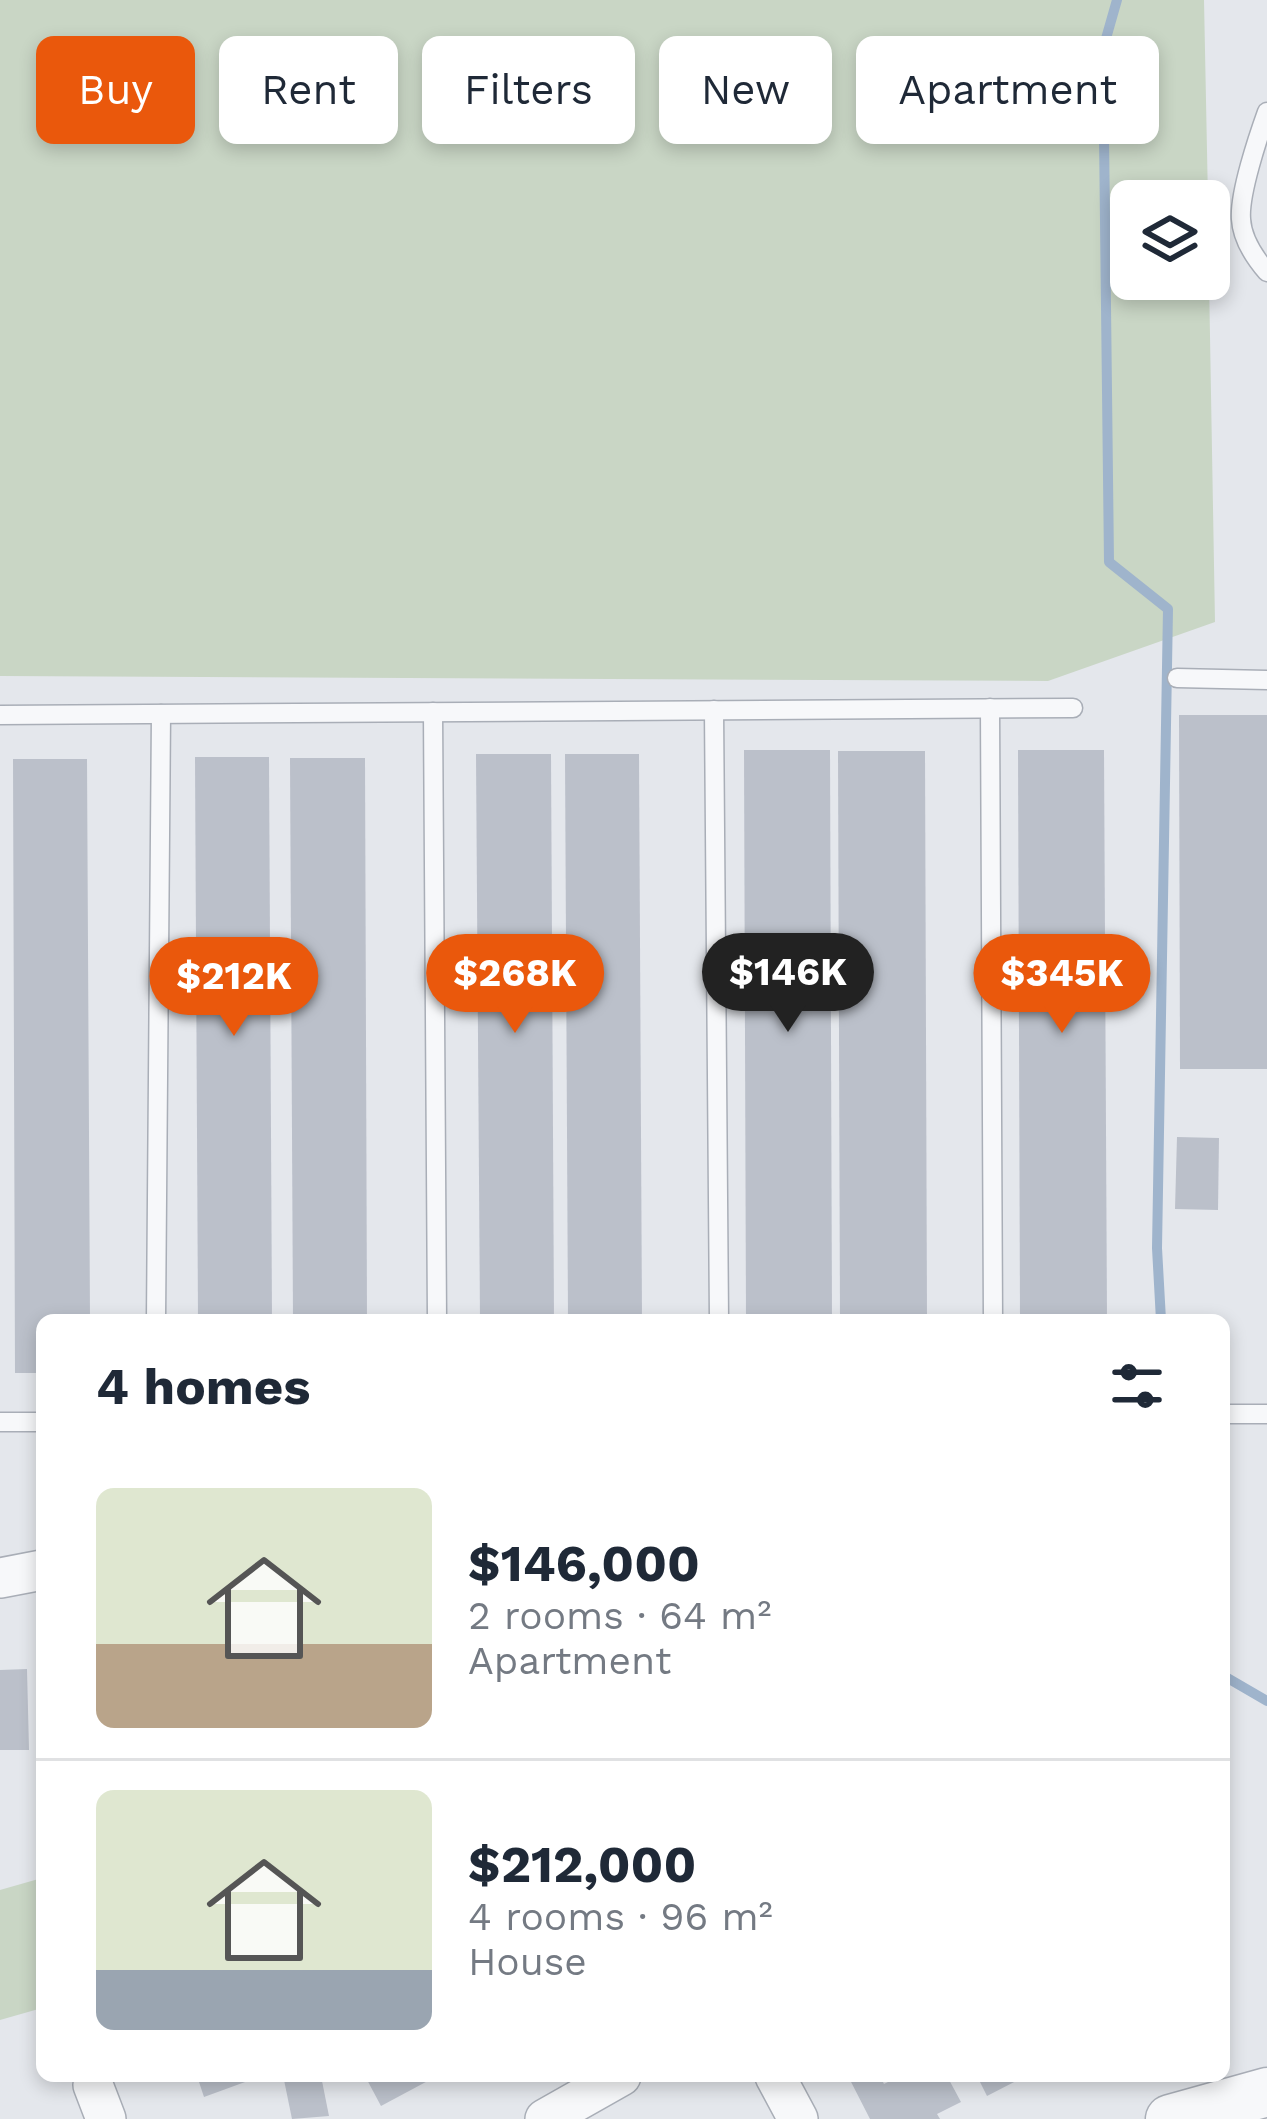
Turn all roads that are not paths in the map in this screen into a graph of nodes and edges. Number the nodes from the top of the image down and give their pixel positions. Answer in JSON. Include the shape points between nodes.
{"nodes":[{"id":1,"x":1267,"y":112,"type":"edge"},
{"id":2,"x":1267,"y":272,"type":"edge"},
{"id":3,"x":1177,"y":679,"type":"dead end"},
{"id":4,"x":1267,"y":680,"type":"edge"},
{"id":5,"x":1073,"y":707,"type":"dead end"},
{"id":6,"x":990,"y":708,"type":"junction"},
{"id":7,"x":714,"y":710,"type":"junction"},
{"id":8,"x":433,"y":712,"type":"junction"},
{"id":9,"x":161,"y":714,"type":"junction"},
{"id":10,"x":0,"y":715,"type":"edge"},
{"id":11,"x":156,"y":1314,"type":"edge"},
{"id":12,"x":437,"y":1314,"type":"edge"},
{"id":13,"x":719,"y":1314,"type":"edge"},
{"id":14,"x":993,"y":1314,"type":"edge"},
{"id":15,"x":1230,"y":1414,"type":"edge"},
{"id":16,"x":1267,"y":1414,"type":"edge"},
{"id":17,"x":0,"y":1422,"type":"edge"},
{"id":18,"x":36,"y":1422,"type":"edge"},
{"id":19,"x":36,"y":1571,"type":"edge"},
{"id":20,"x":0,"y":1578,"type":"edge"},
{"id":21,"x":610,"y":2082,"type":"edge"},
{"id":22,"x":778,"y":2082,"type":"edge"},
{"id":23,"x":1267,"y":2092,"type":"edge"},
{"id":24,"x":545,"y":2119,"type":"edge"},
{"id":25,"x":798,"y":2119,"type":"edge"},
{"id":26,"x":1170,"y":2119,"type":"edge"}],
"edges":[{"from":1,"to":2,"type":"lane","via":[[1241,219]]},
{"from":3,"to":4,"type":"lane"},
{"from":5,"to":6,"type":"lane"},
{"from":6,"to":7,"type":"lane"},
{"from":6,"to":14,"type":"lane"},
{"from":7,"to":8,"type":"lane"},
{"from":7,"to":13,"type":"lane"},
{"from":8,"to":9,"type":"lane"},
{"from":8,"to":12,"type":"lane"},
{"from":9,"to":10,"type":"lane"},
{"from":9,"to":11,"type":"lane"},
{"from":15,"to":16,"type":"lane"},
{"from":17,"to":18,"type":"lane"},
{"from":19,"to":20,"type":"street"},
{"from":21,"to":24,"type":"street"},
{"from":22,"to":25,"type":"street"},
{"from":23,"to":26,"type":"street"}]}
